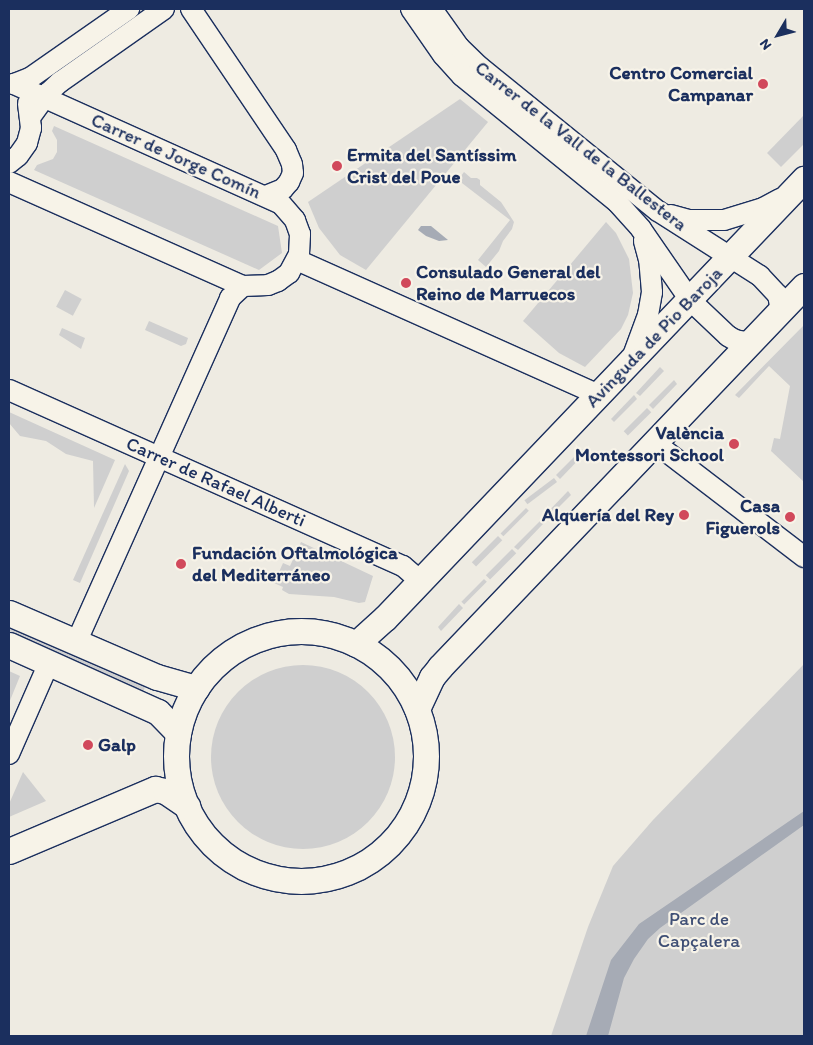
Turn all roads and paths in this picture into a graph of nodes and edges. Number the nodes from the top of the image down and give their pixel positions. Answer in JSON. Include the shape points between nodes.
{"nodes":[{"id":1,"x":130,"y":9,"type":"edge"},
{"id":2,"x":164,"y":9,"type":"edge"},
{"id":3,"x":191,"y":9,"type":"edge"},
{"id":4,"x":411,"y":9,"type":"edge"},
{"id":5,"x":432,"y":9,"type":"edge"},
{"id":6,"x":11,"y":82,"type":"edge"},
{"id":7,"x":44,"y":97,"type":"junction"},
{"id":8,"x":31,"y":116,"type":"junction"},
{"id":9,"x":9,"y":163,"type":"edge"},
{"id":10,"x":9,"y":182,"type":"edge"},
{"id":11,"x":797,"y":187,"type":"edge"},
{"id":12,"x":266,"y":196,"type":"junction"},
{"id":13,"x":658,"y":211,"type":"junction"},
{"id":14,"x":641,"y":229,"type":"junction"},
{"id":15,"x":730,"y":257,"type":"junction"},
{"id":16,"x":297,"y":260,"type":"junction"},
{"id":17,"x":243,"y":286,"type":"junction"},
{"id":18,"x":804,"y":286,"type":"edge"},
{"id":19,"x":690,"y":300,"type":"junction"},
{"id":20,"x":780,"y":311,"type":"junction"},
{"id":21,"x":750,"y":343,"type":"junction"},
{"id":22,"x":627,"y":366,"type":"junction"},
{"id":23,"x":9,"y":390,"type":"edge"},
{"id":24,"x":599,"y":395,"type":"junction"},
{"id":25,"x":655,"y":443,"type":"junction"},
{"id":26,"x":159,"y":457,"type":"junction"},
{"id":27,"x":804,"y":557,"type":"edge"},
{"id":28,"x":420,"y":582,"type":"junction"},
{"id":29,"x":9,"y":613,"type":"edge"},
{"id":30,"x":76,"y":643,"type":"junction"},
{"id":31,"x":356,"y":644,"type":"junction"},
{"id":32,"x":9,"y":645,"type":"edge"},
{"id":33,"x":49,"y":663,"type":"junction"},
{"id":34,"x":196,"y":688,"type":"junction"},
{"id":35,"x":417,"y":709,"type":"junction"},
{"id":36,"x":177,"y":741,"type":"junction"},
{"id":37,"x":9,"y":754,"type":"edge"},
{"id":38,"x":187,"y":806,"type":"junction"},
{"id":39,"x":9,"y":837,"type":"edge"},
{"id":40,"x":9,"y":851,"type":"edge"}],
"edges":[{"from":1,"to":6,"type":"street","via":[[30,78]]},
{"from":2,"to":7,"type":"street","via":[[73,71]]},
{"from":3,"to":12,"type":"street","via":[[289,154],[293,173],[289,182],[283,189]]},
{"from":4,"to":14,"type":"street","name":"Carrer de la Vall de la Ballestera","via":[[462,76],[617,202]]},
{"from":5,"to":13,"type":"street","name":"Carrer de la Vall de la Ballestera","via":[[459,47],[480,67]]},
{"from":6,"to":7,"type":"street","name":"Carrer de Jorge Comín"},
{"from":6,"to":8,"type":"street","via":[[28,102]]},
{"from":7,"to":8,"type":"street"},
{"from":7,"to":12,"type":"street","name":"Carrer de Jorge Comín"},
{"from":8,"to":9,"type":"street","via":[[27,144]]},
{"from":10,"to":17,"type":"street"},
{"from":11,"to":13,"type":"street","via":[[763,208],[724,220],[688,220]]},
{"from":11,"to":15,"type":"main road","name":"Avinguda de Pio Baroja"},
{"from":12,"to":16,"type":"street","name":"Carrer de Jorge Comín","via":[[287,209],[295,220],[300,234]]},
{"from":13,"to":15,"type":"street","name":"Carrer de la Vall de la Ballestera"},
{"from":14,"to":19,"type":"street","name":"Carrer de la Vall de la Ballestera"},
{"from":14,"to":22,"type":"street","via":[[649,260],[652,293],[643,332]]},
{"from":15,"to":19,"type":"main road","name":"Avinguda de Pio Baroja"},
{"from":15,"to":20,"type":"street","name":"Carrer de la Vall de la Ballestera","via":[[749,267],[773,288],[781,303]]},
{"from":16,"to":17,"type":"street","via":[[289,272],[268,286]]},
{"from":16,"to":24,"type":"street"},
{"from":17,"to":26,"type":"street","via":[[230,298]]},
{"from":18,"to":20,"type":"main road"},
{"from":19,"to":21,"type":"street","name":"Carrer de la Vall de la Ballestera","via":[[728,336]]},
{"from":19,"to":22,"type":"main road","name":"Avinguda de Pio Baroja"},
{"from":20,"to":21,"type":"main road"},
{"from":21,"to":25,"type":"main road"},
{"from":22,"to":24,"type":"main road","name":"Avinguda de Pio Baroja"},
{"from":23,"to":26,"type":"street","name":"Carrer de Rafael Alberti"},
{"from":24,"to":28,"type":"main road","name":"Avinguda de Pio Baroja"},
{"from":25,"to":27,"type":"street"},
{"from":25,"to":35,"type":"main road","via":[[438,668]]},
{"from":26,"to":28,"type":"street","name":"Carrer de Rafael Alberti","via":[[403,566]]},
{"from":26,"to":30,"type":"street"},
{"from":28,"to":31,"type":"main road","name":"Avinguda de Pio Baroja"},
{"from":29,"to":30,"type":"main road"},
{"from":30,"to":34,"type":"main road","via":[[157,677]]},
{"from":31,"to":34,"type":"main road","via":[[322,633],[286,632],[268,636],[228,655],[207,673]]},
{"from":31,"to":35,"type":"main road","via":[[389,668],[403,684]]},
{"from":32,"to":33,"type":"main road"},
{"from":33,"to":36,"type":"main road","via":[[158,712]]},
{"from":33,"to":37,"type":"street"},
{"from":34,"to":36,"type":"main road","via":[[185,709]]},
{"from":35,"to":38,"type":"main road","via":[[423,727],[426,765],[418,802],[410,819],[386,849],[355,870],[318,881],[280,880],[261,875],[227,858],[213,845]]},
{"from":36,"to":38,"type":"main road","via":[[178,778]]},
{"from":36,"to":39,"type":"main road","via":[[171,759],[150,776]]},
{"from":38,"to":40,"type":"main road","via":[[165,790],[155,789]]}]}
